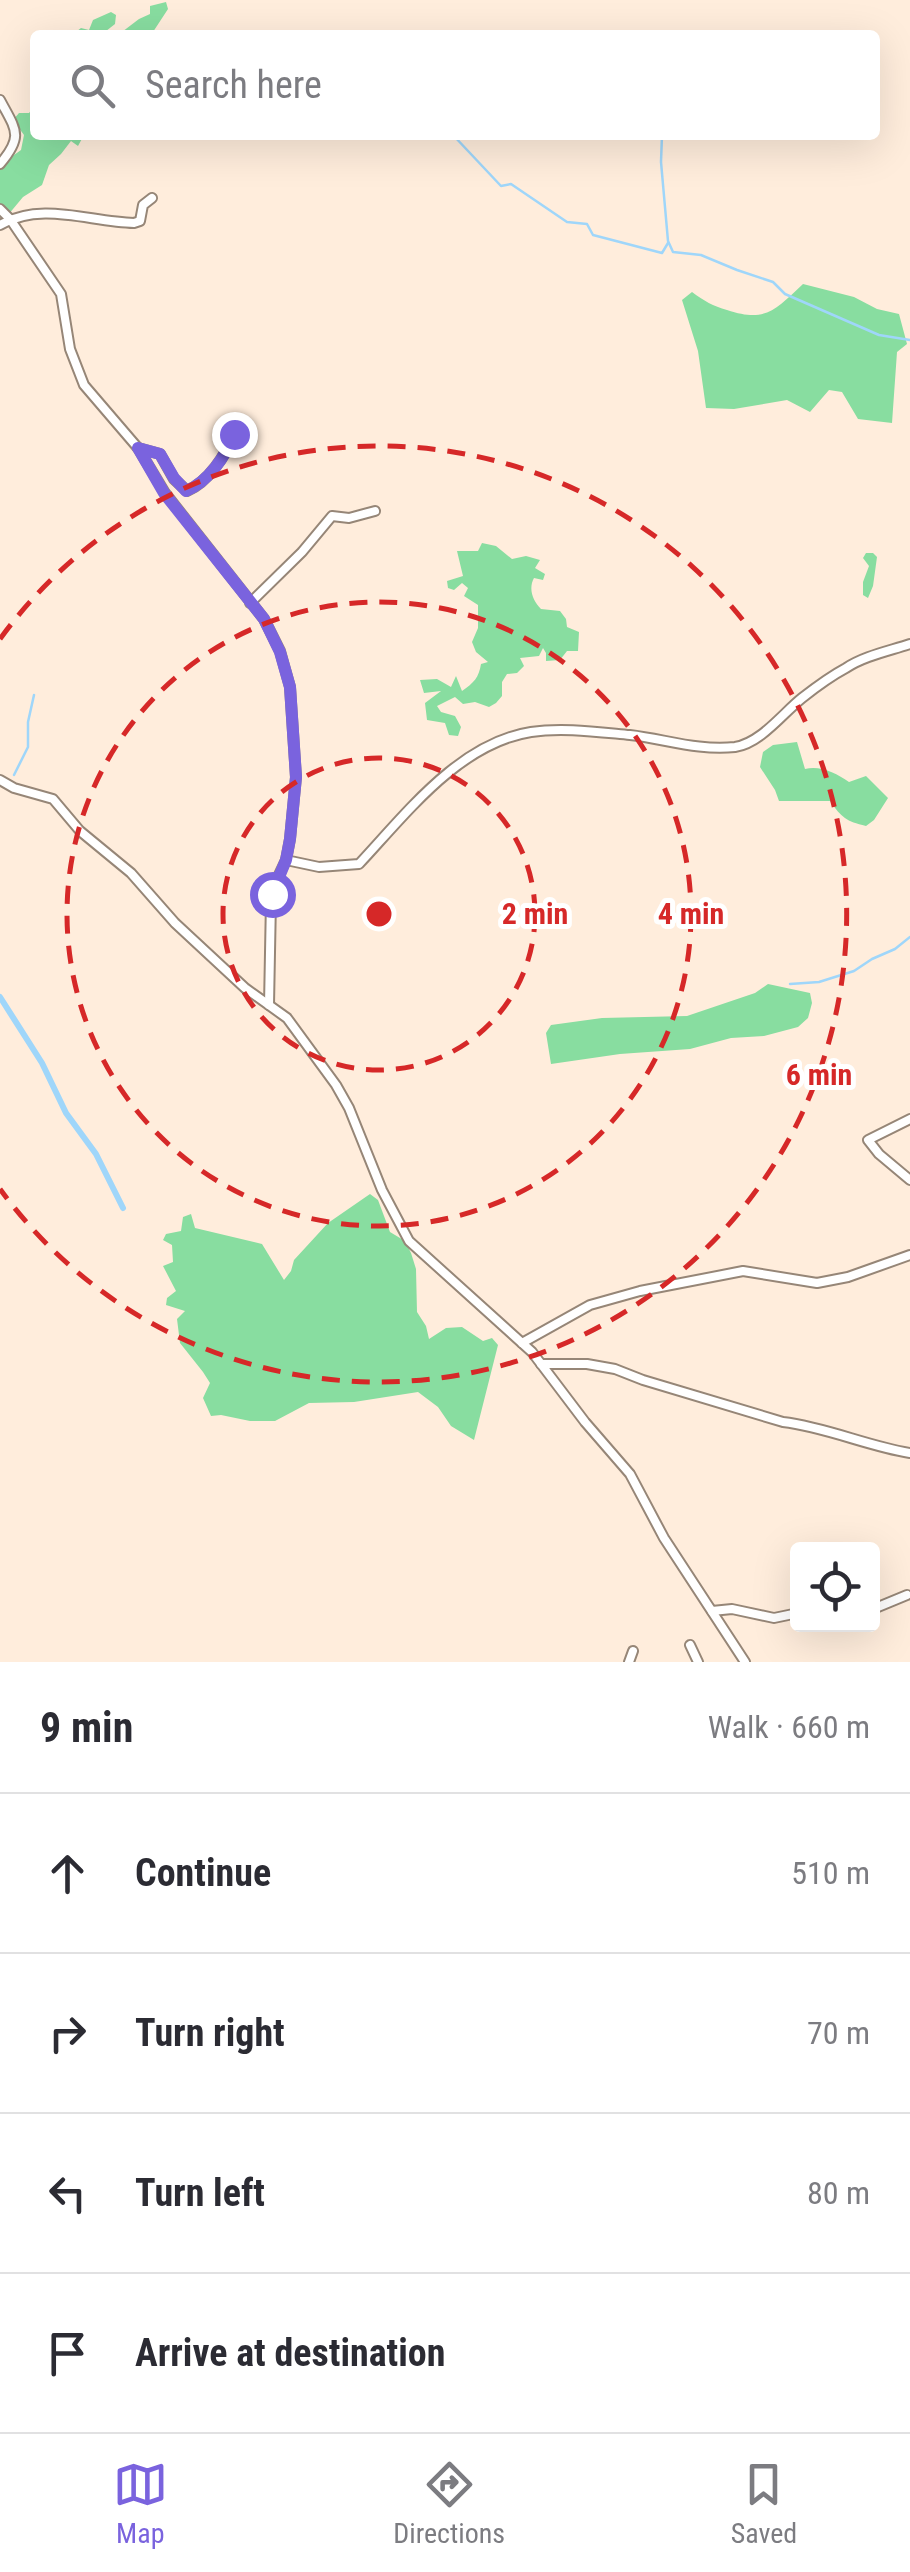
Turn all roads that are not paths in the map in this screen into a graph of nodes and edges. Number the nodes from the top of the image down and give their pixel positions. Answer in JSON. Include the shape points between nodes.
{"nodes":[{"id":1,"x":0,"y":100,"type":"edge"},
{"id":2,"x":0,"y":164,"type":"edge"},
{"id":3,"x":152,"y":198,"type":"dead end"},
{"id":4,"x":0,"y":209,"type":"edge"},
{"id":5,"x":10,"y":220,"type":"junction"},
{"id":6,"x":0,"y":225,"type":"edge"},
{"id":7,"x":234,"y":434,"type":"dead end"},
{"id":8,"x":138,"y":448,"type":"junction"},
{"id":9,"x":375,"y":511,"type":"dead end"},
{"id":10,"x":250,"y":603,"type":"junction"},
{"id":11,"x":910,"y":644,"type":"edge"},
{"id":12,"x":0,"y":780,"type":"edge"},
{"id":13,"x":286,"y":860,"type":"junction"},
{"id":14,"x":269,"y":1005,"type":"junction"},
{"id":15,"x":910,"y":1119,"type":"edge"},
{"id":16,"x":910,"y":1180,"type":"edge"},
{"id":17,"x":910,"y":1255,"type":"edge"},
{"id":18,"x":522,"y":1344,"type":"junction"},
{"id":19,"x":541,"y":1364,"type":"junction"},
{"id":20,"x":910,"y":1454,"type":"edge"},
{"id":21,"x":907,"y":1595,"type":"dead end"},
{"id":22,"x":880,"y":1606,"type":"edge"},
{"id":23,"x":712,"y":1611,"type":"junction"},
{"id":24,"x":790,"y":1615,"type":"edge"},
{"id":25,"x":690,"y":1645,"type":"dead end"},
{"id":26,"x":634,"y":1651,"type":"dead end"},
{"id":27,"x":629,"y":1662,"type":"edge"},
{"id":28,"x":698,"y":1662,"type":"edge"},
{"id":29,"x":745,"y":1662,"type":"edge"}],
"edges":[{"from":1,"to":2,"type":"street","via":[[16,133]]},
{"from":3,"to":5,"type":"street","via":[[134,223],[37,213]]},
{"from":4,"to":5,"type":"street"},
{"from":5,"to":6,"type":"street"},
{"from":5,"to":8,"type":"street","via":[[61,294],[84,385]]},
{"from":7,"to":8,"type":"street","via":[[228,450],[186,491],[160,454]]},
{"from":8,"to":10,"type":"street","via":[[164,493]]},
{"from":9,"to":10,"type":"street","via":[[332,516]]},
{"from":10,"to":13,"type":"street","via":[[274,636],[290,687],[296,777]]},
{"from":11,"to":13,"type":"street","via":[[849,665],[736,746],[528,732],[446,774],[359,864]]},
{"from":12,"to":14,"type":"street","via":[[53,799],[175,923]]},
{"from":13,"to":14,"type":"street","via":[[271,900]]},
{"from":14,"to":18,"type":"street","via":[[336,1085],[409,1242]]},
{"from":15,"to":16,"type":"street","via":[[868,1140]]},
{"from":17,"to":18,"type":"street","via":[[817,1284],[743,1271],[626,1294],[590,1305]]},
{"from":18,"to":19,"type":"street"},
{"from":19,"to":20,"type":"street","via":[[615,1369]]},
{"from":19,"to":23,"type":"street","via":[[630,1474]]},
{"from":21,"to":22,"type":"street"},
{"from":23,"to":24,"type":"street"},
{"from":23,"to":29,"type":"street"},
{"from":25,"to":28,"type":"street"},
{"from":26,"to":27,"type":"street"}]}
